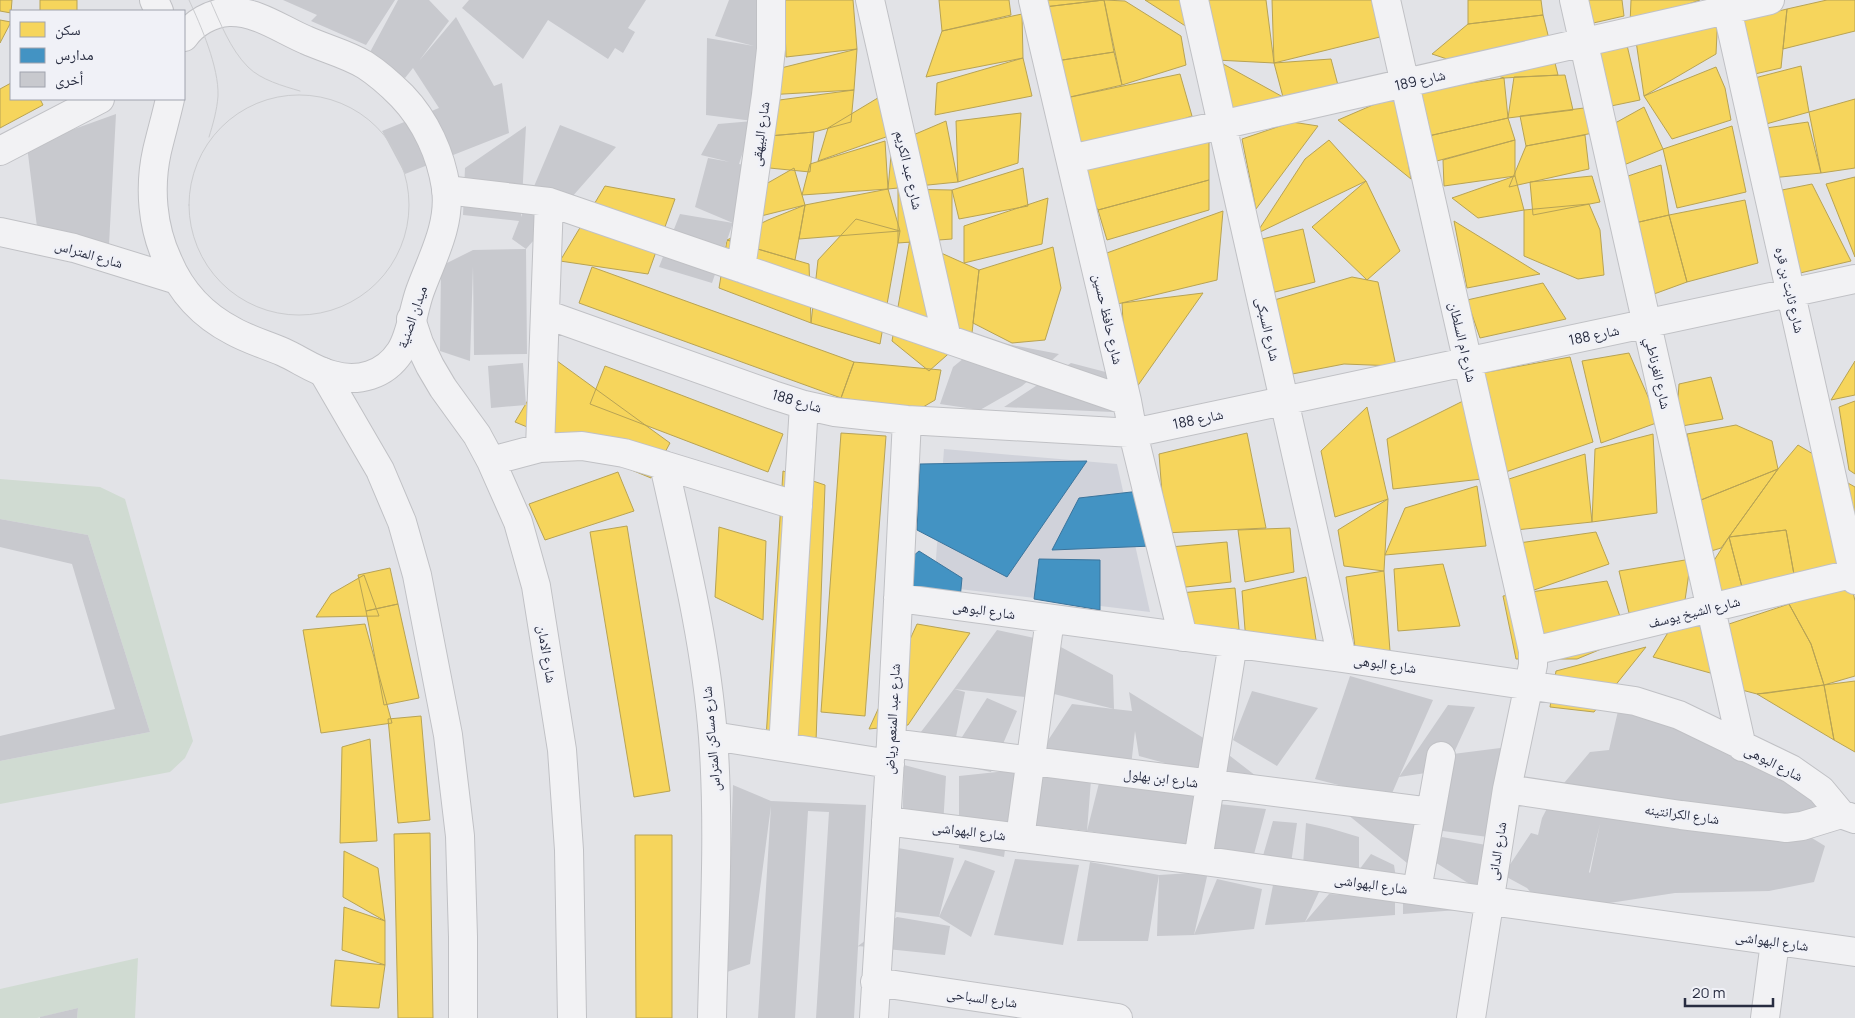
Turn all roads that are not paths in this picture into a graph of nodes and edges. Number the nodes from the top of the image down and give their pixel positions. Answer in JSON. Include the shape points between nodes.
{"nodes":[{"id":1,"x":771,"y":0,"type":"edge"},
{"id":2,"x":870,"y":0,"type":"edge"},
{"id":3,"x":1033,"y":0,"type":"edge"},
{"id":4,"x":1194,"y":0,"type":"edge"},
{"id":5,"x":1386,"y":0,"type":"edge"},
{"id":6,"x":1574,"y":0,"type":"edge"},
{"id":7,"x":1770,"y":0,"type":"edge"},
{"id":8,"x":1726,"y":5,"type":"edge"},
{"id":9,"x":242,"y":6,"type":"edge"},
{"id":10,"x":185,"y":36,"type":"edge"},
{"id":11,"x":1584,"y":42,"type":"junction"},
{"id":12,"x":1405,"y":83,"type":"junction"},
{"id":13,"x":98,"y":100,"type":"edge"},
{"id":14,"x":170,"y":100,"type":"edge"},
{"id":15,"x":1222,"y":124,"type":"junction"},
{"id":16,"x":0,"y":151,"type":"edge"},
{"id":17,"x":1071,"y":159,"type":"junction"},
{"id":18,"x":446,"y":190,"type":"junction"},
{"id":19,"x":549,"y":202,"type":"junction"},
{"id":20,"x":0,"y":232,"type":"edge"},
{"id":21,"x":741,"y":268,"type":"junction"},
{"id":22,"x":1855,"y":279,"type":"edge"},
{"id":23,"x":177,"y":280,"type":"junction"},
{"id":24,"x":1790,"y":293,"type":"junction"},
{"id":25,"x":545,"y":314,"type":"junction"},
{"id":26,"x":411,"y":320,"type":"junction"},
{"id":27,"x":1647,"y":323,"type":"junction"},
{"id":28,"x":947,"y":339,"type":"junction"},
{"id":29,"x":1467,"y":362,"type":"junction"},
{"id":30,"x":323,"y":372,"type":"junction"},
{"id":31,"x":1284,"y":400,"type":"junction"},
{"id":32,"x":1128,"y":401,"type":"junction"},
{"id":33,"x":804,"y":405,"type":"junction"},
{"id":34,"x":907,"y":420,"type":"junction"},
{"id":35,"x":1133,"y":433,"type":"junction"},
{"id":36,"x":540,"y":448,"type":"junction"},
{"id":37,"x":491,"y":461,"type":"junction"},
{"id":38,"x":664,"y":465,"type":"junction"},
{"id":39,"x":798,"y":506,"type":"junction"},
{"id":40,"x":1855,"y":576,"type":"edge"},
{"id":41,"x":898,"y":598,"type":"junction"},
{"id":42,"x":1710,"y":608,"type":"junction"},
{"id":43,"x":1050,"y":619,"type":"junction"},
{"id":44,"x":1183,"y":637,"type":"junction"},
{"id":45,"x":1233,"y":643,"type":"junction"},
{"id":46,"x":1533,"y":652,"type":"junction"},
{"id":47,"x":1342,"y":658,"type":"junction"},
{"id":48,"x":1529,"y":684,"type":"junction"},
{"id":49,"x":713,"y":736,"type":"junction"},
{"id":50,"x":783,"y":747,"type":"junction"},
{"id":51,"x":1742,"y":747,"type":"junction"},
{"id":52,"x":891,"y":753,"type":"junction"},
{"id":53,"x":1441,"y":756,"type":"dead end"},
{"id":54,"x":1030,"y":761,"type":"junction"},
{"id":55,"x":1210,"y":784,"type":"junction"},
{"id":56,"x":1507,"y":789,"type":"junction"},
{"id":57,"x":1431,"y":812,"type":"junction"},
{"id":58,"x":1848,"y":817,"type":"edge"},
{"id":59,"x":886,"y":820,"type":"junction"},
{"id":60,"x":1020,"y":838,"type":"junction"},
{"id":61,"x":1198,"y":860,"type":"junction"},
{"id":62,"x":1417,"y":890,"type":"junction"},
{"id":63,"x":1489,"y":900,"type":"junction"},
{"id":64,"x":1775,"y":942,"type":"junction"},
{"id":65,"x":1855,"y":952,"type":"edge"},
{"id":66,"x":876,"y":982,"type":"junction"},
{"id":67,"x":463,"y":1018,"type":"edge"},
{"id":68,"x":572,"y":1018,"type":"edge"},
{"id":69,"x":712,"y":1018,"type":"edge"},
{"id":70,"x":874,"y":1018,"type":"edge"},
{"id":71,"x":1118,"y":1018,"type":"edge"},
{"id":72,"x":1471,"y":1018,"type":"edge"},
{"id":73,"x":1765,"y":1018,"type":"edge"}],
"edges":[{"from":1,"to":21,"type":"street","name":"شارع البيهقى","via":[[771,49],[766,95]]},
{"from":2,"to":28,"type":"street","name":"شارع عبد الكريم"},
{"from":3,"to":17,"type":"street","name":"شارع حافظ حسين"},
{"from":4,"to":15,"type":"street","name":"شارع السبكى"},
{"from":5,"to":12,"type":"street","name":"شارع ام السلطان"},
{"from":6,"to":11,"type":"street","name":"شارع الغرناطي"},
{"from":7,"to":8,"type":"street","name":"شارع 189"},
{"from":8,"to":11,"type":"street","name":"شارع 189"},
{"from":8,"to":24,"type":"street","name":"شارع ثابت بن قره"},
{"from":9,"to":10,"type":"street","name":"ميدان الصنية","via":[[198,22]]},
{"from":9,"to":18,"type":"street","name":"ميدان الصنية","via":[[263,19],[343,54],[386,80],[420,119],[432,141]]},
{"from":11,"to":12,"type":"street","name":"شارع 189"},
{"from":11,"to":27,"type":"street","name":"شارع الغرناطي"},
{"from":12,"to":15,"type":"street","name":"شارع 189"},
{"from":12,"to":29,"type":"street","name":"شارع ام السلطان"},
{"from":13,"to":16,"type":"street"},
{"from":14,"to":23,"type":"street","name":"ميدان الصنية","via":[[153,174],[152,196],[160,240]]},
{"from":15,"to":17,"type":"street","name":"شارع 189"},
{"from":15,"to":31,"type":"street","name":"شارع السبكى"},
{"from":17,"to":32,"type":"street","name":"شارع حافظ حسين"},
{"from":18,"to":19,"type":"street"},
{"from":18,"to":26,"type":"street","name":"ميدان الصنية","via":[[442,236]]},
{"from":19,"to":21,"type":"street"},
{"from":19,"to":25,"type":"street"},
{"from":20,"to":23,"type":"street","name":"شارع المتراس","via":[[74,248]]},
{"from":21,"to":28,"type":"street"},
{"from":22,"to":24,"type":"street","name":"شارع 188"},
{"from":23,"to":30,"type":"street","name":"ميدان الصنية","via":[[213,319]]},
{"from":24,"to":27,"type":"street","name":"شارع 188"},
{"from":24,"to":40,"type":"street","name":"شارع ثابت بن قره"},
{"from":25,"to":33,"type":"street","name":"شارع 188"},
{"from":25,"to":36,"type":"street"},
{"from":26,"to":30,"type":"street","name":"ميدان الصنية","via":[[403,347],[381,371],[361,378]]},
{"from":26,"to":37,"type":"street","name":"شارع الامان","via":[[442,388],[477,435]]},
{"from":27,"to":29,"type":"street","name":"شارع 188"},
{"from":27,"to":42,"type":"street","name":"شارع الغرناطي"},
{"from":28,"to":32,"type":"street"},
{"from":29,"to":31,"type":"street","name":"شارع 188"},
{"from":29,"to":46,"type":"street","name":"شارع ام السلطان"},
{"from":30,"to":67,"type":"street","via":[[380,470],[402,522],[417,575],[448,735],[460,836]]},
{"from":31,"to":35,"type":"street","name":"شارع 188"},
{"from":31,"to":47,"type":"street","name":"شارع السبكى"},
{"from":32,"to":35,"type":"street","name":"شارع حافظ حسين"},
{"from":33,"to":34,"type":"street","name":"شارع 188"},
{"from":33,"to":39,"type":"street"},
{"from":34,"to":35,"type":"street","name":"شارع 188"},
{"from":34,"to":41,"type":"street","name":"شارع عبد المنعم رياض"},
{"from":35,"to":44,"type":"street","name":"شارع حافظ حسين"},
{"from":36,"to":37,"type":"street"},
{"from":36,"to":38,"type":"street","via":[[582,446],[624,453]]},
{"from":37,"to":68,"type":"street","name":"شارع الامان","via":[[518,522],[536,586],[562,750],[570,850]]},
{"from":38,"to":39,"type":"street"},
{"from":38,"to":49,"type":"street","name":"شارع مساكن المتراس","via":[[695,604]]},
{"from":39,"to":50,"type":"street"},
{"from":40,"to":42,"type":"street","name":"شارع الشيخ يوسف"},
{"from":41,"to":43,"type":"street","name":"شارع البوهى"},
{"from":41,"to":52,"type":"street","name":"شارع عبد المنعم رياض"},
{"from":42,"to":46,"type":"street","name":"شارع الشيخ يوسف"},
{"from":42,"to":51,"type":"street","name":"شارع الغرناطي"},
{"from":43,"to":44,"type":"street","name":"شارع البوهى"},
{"from":43,"to":54,"type":"street"},
{"from":44,"to":45,"type":"street","name":"شارع البوهى"},
{"from":45,"to":47,"type":"street","name":"شارع البوهى"},
{"from":45,"to":55,"type":"street"},
{"from":46,"to":48,"type":"street","name":"شارع ام السلطان"},
{"from":47,"to":48,"type":"street","name":"شارع البوهى"},
{"from":48,"to":51,"type":"street","name":"شارع البوهى","via":[[1635,701],[1679,715]]},
{"from":48,"to":56,"type":"street","name":"شارع الدانى"},
{"from":49,"to":50,"type":"street","name":"شارع ابن بهلول"},
{"from":49,"to":69,"type":"street","name":"شارع مساكن المتراس","via":[[716,804]]},
{"from":50,"to":52,"type":"street","name":"شارع ابن بهلول"},
{"from":51,"to":58,"type":"street","name":"شارع البوهى","via":[[1807,780]]},
{"from":52,"to":54,"type":"street","name":"شارع ابن بهلول"},
{"from":52,"to":59,"type":"street","name":"شارع عبد المنعم رياض"},
{"from":53,"to":57,"type":"street"},
{"from":54,"to":55,"type":"street","name":"شارع ابن بهلول"},
{"from":54,"to":60,"type":"street"},
{"from":55,"to":57,"type":"street","name":"شارع ابن بهلول"},
{"from":55,"to":61,"type":"street"},
{"from":56,"to":58,"type":"street","name":"شارع الكرانتينه","via":[[1786,828]]},
{"from":56,"to":63,"type":"street","name":"شارع الدانى"},
{"from":57,"to":62,"type":"street"},
{"from":59,"to":60,"type":"street","name":"شارع البهواشى"},
{"from":59,"to":66,"type":"street","name":"شارع عبد المنعم رياض"},
{"from":60,"to":61,"type":"street","name":"شارع البهواشى"},
{"from":61,"to":62,"type":"street","name":"شارع البهواشى"},
{"from":62,"to":63,"type":"street","name":"شارع البهواشى"},
{"from":63,"to":64,"type":"street","name":"شارع البهواشى"},
{"from":63,"to":72,"type":"street","name":"شارع الدانى"},
{"from":64,"to":65,"type":"street","name":"شارع البهواشى"},
{"from":64,"to":73,"type":"street"},
{"from":66,"to":70,"type":"street","name":"شارع عبد المنعم رياض"},
{"from":66,"to":71,"type":"street","name":"شارع السباحى"}]}
